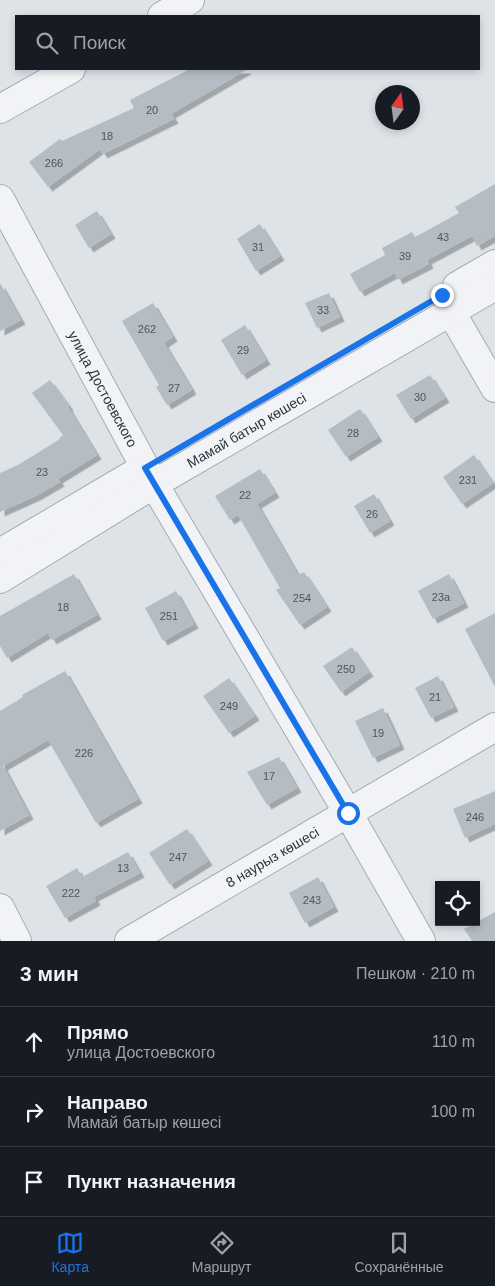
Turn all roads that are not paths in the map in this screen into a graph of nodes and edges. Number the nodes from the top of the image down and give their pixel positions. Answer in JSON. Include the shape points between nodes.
{"nodes":[{"id":1,"x":190,"y":0,"type":"edge"},
{"id":2,"x":164,"y":15,"type":"edge"},
{"id":3,"x":69,"y":70,"type":"edge"},
{"id":4,"x":0,"y":109,"type":"edge"},
{"id":5,"x":0,"y":199,"type":"edge"},
{"id":6,"x":495,"y":264,"type":"edge"},
{"id":7,"x":495,"y":286,"type":"edge"},
{"id":8,"x":451,"y":312,"type":"junction"},
{"id":9,"x":495,"y":388,"type":"edge"},
{"id":10,"x":149,"y":476,"type":"junction"},
{"id":11,"x":0,"y":553,"type":"edge"},
{"id":12,"x":0,"y":579,"type":"edge"},
{"id":13,"x":495,"y":727,"type":"edge"},
{"id":14,"x":348,"y":813,"type":"junction"},
{"id":15,"x":0,"y":908,"type":"edge"},
{"id":16,"x":17,"y":941,"type":"edge"},
{"id":17,"x":128,"y":941,"type":"edge"},
{"id":18,"x":421,"y":941,"type":"edge"}],
"edges":[{"from":1,"to":2,"type":"street"},
{"from":3,"to":4,"type":"street"},
{"from":5,"to":10,"type":"street","name":"улица Достоевского"},
{"from":6,"to":10,"type":"street","name":"Мамай батыр көшесі"},
{"from":7,"to":8,"type":"street","name":"Мамай батыр көшесі"},
{"from":8,"to":9,"type":"street"},
{"from":8,"to":10,"type":"street","name":"Мамай батыр көшесі"},
{"from":10,"to":11,"type":"street","name":"Мамай батыр көшесі"},
{"from":10,"to":12,"type":"street","name":"Мамай батыр көшесі"},
{"from":10,"to":14,"type":"street","name":"улица Достоевского"},
{"from":13,"to":14,"type":"street","name":"8 наурыз көшесі"},
{"from":14,"to":17,"type":"street","name":"8 наурыз көшесі"},
{"from":14,"to":18,"type":"street","name":"улица Достоевского"},
{"from":15,"to":16,"type":"street"}]}
